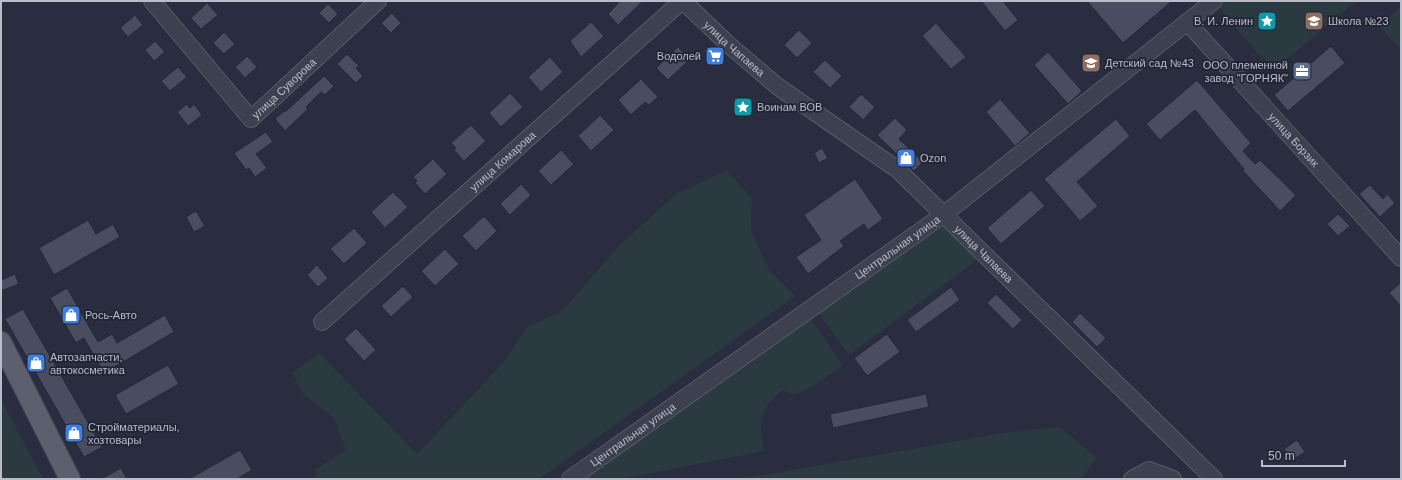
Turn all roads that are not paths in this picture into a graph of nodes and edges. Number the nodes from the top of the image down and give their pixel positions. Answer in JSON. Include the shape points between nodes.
{"nodes":[{"id":1,"x":152,"y":1,"type":"edge"},
{"id":2,"x":378,"y":1,"type":"edge"},
{"id":3,"x":683,"y":1,"type":"edge"},
{"id":4,"x":1214,"y":1,"type":"edge"},
{"id":5,"x":1187,"y":22,"type":"junction"},
{"id":6,"x":943,"y":215,"type":"junction"},
{"id":7,"x":1401,"y":258,"type":"edge"},
{"id":8,"x":322,"y":322,"type":"dead end"},
{"id":9,"x":1,"y":342,"type":"edge"},
{"id":10,"x":70,"y":475,"type":"edge"},
{"id":11,"x":570,"y":479,"type":"edge"},
{"id":12,"x":1132,"y":479,"type":"edge"},
{"id":13,"x":1173,"y":479,"type":"edge"},
{"id":14,"x":1214,"y":479,"type":"edge"}],
"edges":[{"from":1,"to":2,"type":"street","name":"улица Суворова","via":[[251,119]]},
{"from":3,"to":6,"type":"street","name":"улица Чапаева","via":[[777,86],[898,170]]},
{"from":3,"to":8,"type":"street","name":"улица Комарова"},
{"from":4,"to":5,"type":"street","name":"Центральная улица"},
{"from":5,"to":6,"type":"street","name":"Центральная улица"},
{"from":5,"to":7,"type":"street","name":"улица Борзик"},
{"from":6,"to":11,"type":"street","name":"Центральная улица"},
{"from":6,"to":14,"type":"street","name":"улица Чапаева"},
{"from":9,"to":10,"type":"main road"},
{"from":12,"to":13,"type":"street","via":[[1149,470]]}]}
